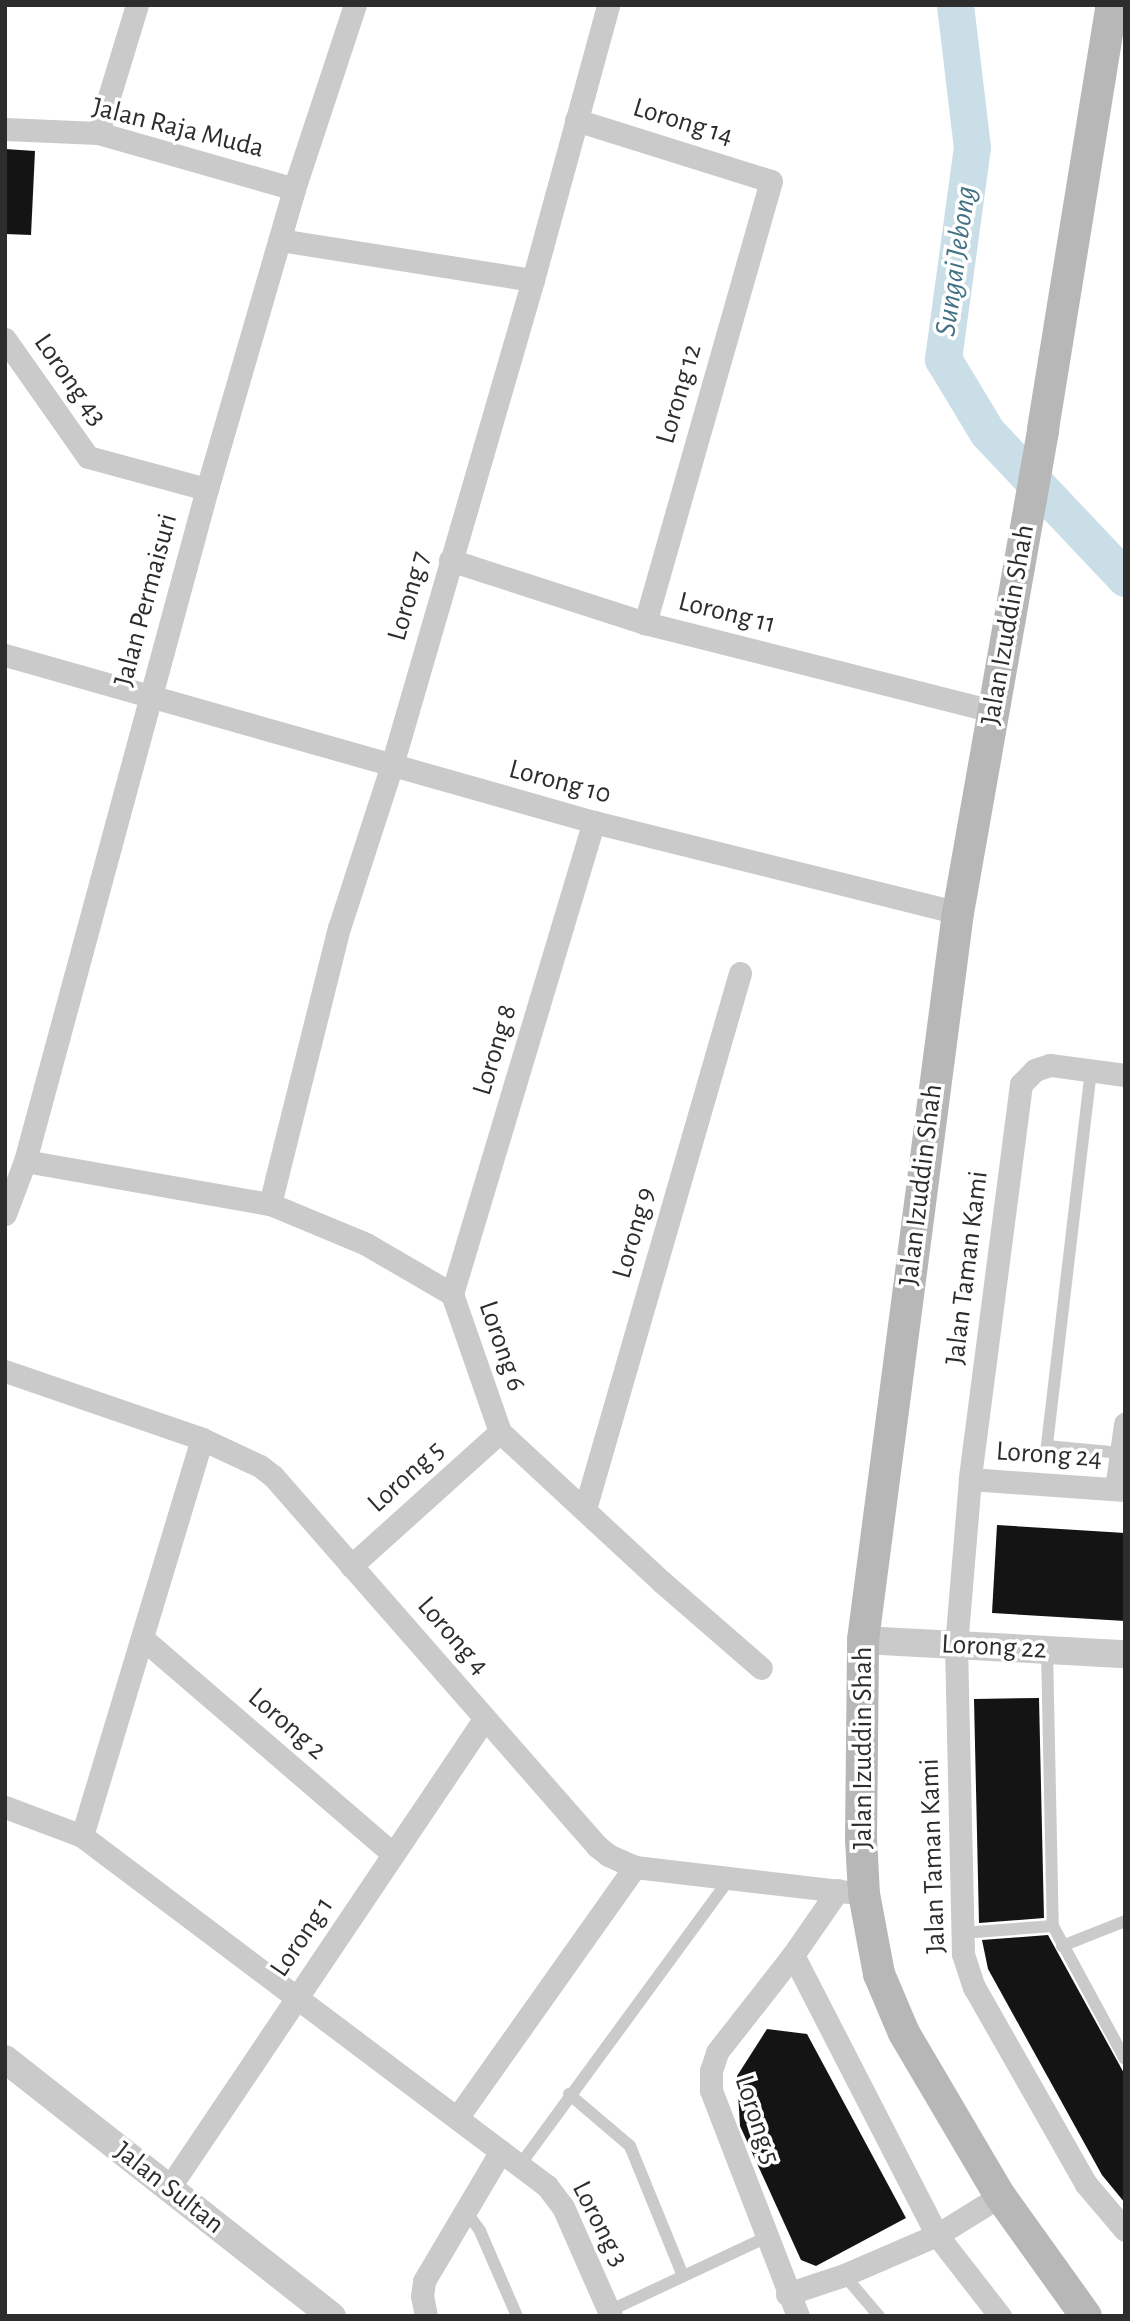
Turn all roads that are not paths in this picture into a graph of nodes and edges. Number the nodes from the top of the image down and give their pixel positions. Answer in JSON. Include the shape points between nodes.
{"nodes":[{"id":1,"x":137,"y":5,"type":"edge"},
{"id":2,"x":355,"y":5,"type":"edge"},
{"id":3,"x":608,"y":5,"type":"edge"},
{"id":4,"x":1112,"y":5,"type":"edge"},
{"id":5,"x":576,"y":120,"type":"junction"},
{"id":6,"x":5,"y":129,"type":"edge"},
{"id":7,"x":98,"y":134,"type":"junction"},
{"id":8,"x":771,"y":181,"type":"joint"},
{"id":9,"x":294,"y":189,"type":"junction"},
{"id":10,"x":279,"y":240,"type":"junction"},
{"id":11,"x":533,"y":280,"type":"junction"},
{"id":12,"x":5,"y":339,"type":"edge"},
{"id":13,"x":207,"y":489,"type":"junction"},
{"id":14,"x":450,"y":560,"type":"junction"},
{"id":15,"x":645,"y":623,"type":"junction"},
{"id":16,"x":5,"y":654,"type":"edge"},
{"id":17,"x":150,"y":696,"type":"junction"},
{"id":18,"x":994,"y":711,"type":"junction"},
{"id":19,"x":392,"y":765,"type":"junction"},
{"id":20,"x":594,"y":822,"type":"junction"},
{"id":21,"x":958,"y":913,"type":"junction"},
{"id":22,"x":740,"y":973,"type":"dead end"},
{"id":23,"x":1091,"y":1070,"type":"junction"},
{"id":24,"x":1125,"y":1074,"type":"edge"},
{"id":25,"x":25,"y":1161,"type":"junction"},
{"id":26,"x":270,"y":1204,"type":"junction"},
{"id":27,"x":5,"y":1214,"type":"edge"},
{"id":28,"x":452,"y":1294,"type":"junction"},
{"id":29,"x":5,"y":1371,"type":"edge"},
{"id":30,"x":1125,"y":1424,"type":"edge"},
{"id":31,"x":500,"y":1432,"type":"junction"},
{"id":32,"x":202,"y":1439,"type":"junction"},
{"id":33,"x":1121,"y":1453,"type":"junction"},
{"id":34,"x":970,"y":1479,"type":"junction"},
{"id":35,"x":1120,"y":1489,"type":"edge"},
{"id":36,"x":585,"y":1509,"type":"junction"},
{"id":37,"x":351,"y":1566,"type":"junction"},
{"id":38,"x":142,"y":1638,"type":"junction"},
{"id":39,"x":863,"y":1640,"type":"junction"},
{"id":40,"x":956,"y":1645,"type":"junction"},
{"id":41,"x":1047,"y":1650,"type":"junction"},
{"id":42,"x":1125,"y":1654,"type":"edge"},
{"id":43,"x":761,"y":1668,"type":"dead end"},
{"id":44,"x":485,"y":1718,"type":"junction"},
{"id":45,"x":5,"y":1807,"type":"edge"},
{"id":46,"x":82,"y":1836,"type":"junction"},
{"id":47,"x":393,"y":1854,"type":"junction"},
{"id":48,"x":635,"y":1867,"type":"junction"},
{"id":49,"x":730,"y":1878,"type":"junction"},
{"id":50,"x":851,"y":1892,"type":"junction"},
{"id":51,"x":1125,"y":1921,"type":"edge"},
{"id":52,"x":1053,"y":1926,"type":"junction"},
{"id":53,"x":962,"y":1933,"type":"junction"},
{"id":54,"x":1062,"y":1945,"type":"junction"},
{"id":55,"x":793,"y":1955,"type":"junction"},
{"id":56,"x":297,"y":1998,"type":"junction"},
{"id":57,"x":5,"y":2059,"type":"edge"},
{"id":58,"x":1125,"y":2059,"type":"edge"},
{"id":59,"x":569,"y":2094,"type":"junction"},
{"id":60,"x":457,"y":2118,"type":"junction"},
{"id":61,"x":510,"y":2158,"type":"junction"},
{"id":62,"x":169,"y":2188,"type":"junction"},
{"id":63,"x":1000,"y":2196,"type":"junction"},
{"id":64,"x":465,"y":2210,"type":"junction"},
{"id":65,"x":1125,"y":2230,"type":"edge"},
{"id":66,"x":937,"y":2235,"type":"junction"},
{"id":67,"x":767,"y":2236,"type":"junction"},
{"id":68,"x":684,"y":2276,"type":"junction"},
{"id":69,"x":844,"y":2276,"type":"junction"},
{"id":70,"x":788,"y":2294,"type":"junction"},
{"id":71,"x":610,"y":2313,"type":"edge"},
{"id":72,"x":332,"y":2316,"type":"edge"},
{"id":73,"x":426,"y":2316,"type":"edge"},
{"id":74,"x":517,"y":2316,"type":"edge"},
{"id":75,"x":797,"y":2316,"type":"edge"},
{"id":76,"x":879,"y":2316,"type":"edge"},
{"id":77,"x":1000,"y":2316,"type":"edge"},
{"id":78,"x":1086,"y":2316,"type":"edge"}],
"edges":[{"from":1,"to":7,"type":"street"},
{"from":2,"to":9,"type":"street","name":"Jalan Permaisuri"},
{"from":3,"to":5,"type":"street","name":"Lorong 7"},
{"from":4,"to":18,"type":"main road","name":"Jalan Izuddin Shah"},
{"from":5,"to":8,"type":"street","name":"Lorong 14"},
{"from":5,"to":11,"type":"street","name":"Lorong 7"},
{"from":6,"to":7,"type":"street","name":"Jalan Raja Muda"},
{"from":7,"to":9,"type":"street","name":"Jalan Raja Muda"},
{"from":8,"to":15,"type":"street","name":"Lorong 12"},
{"from":9,"to":10,"type":"street","name":"Jalan Permaisuri"},
{"from":10,"to":11,"type":"street"},
{"from":10,"to":13,"type":"street","name":"Jalan Permaisuri"},
{"from":11,"to":14,"type":"street","name":"Lorong 7"},
{"from":12,"to":13,"type":"street","name":"Lorong 43","via":[[88,457]]},
{"from":13,"to":17,"type":"street","name":"Jalan Permaisuri"},
{"from":14,"to":15,"type":"street","name":"Lorong 11"},
{"from":14,"to":19,"type":"street","name":"Lorong 7"},
{"from":15,"to":18,"type":"street","name":"Lorong 11"},
{"from":16,"to":17,"type":"street","name":"Lorong 10"},
{"from":17,"to":19,"type":"street","name":"Lorong 10"},
{"from":17,"to":25,"type":"street","name":"Jalan Permaisuri"},
{"from":18,"to":21,"type":"main road","name":"Jalan Izuddin Shah"},
{"from":19,"to":20,"type":"street","name":"Lorong 10"},
{"from":19,"to":26,"type":"street","name":"Lorong 7","via":[[340,928]]},
{"from":20,"to":21,"type":"street","name":"Lorong 10"},
{"from":20,"to":28,"type":"street","name":"Lorong 8"},
{"from":21,"to":39,"type":"main road","name":"Jalan Izuddin Shah"},
{"from":22,"to":36,"type":"street","name":"Lorong 9"},
{"from":23,"to":24,"type":"street"},
{"from":23,"to":33,"type":"lane","via":[[1047,1446]]},
{"from":23,"to":34,"type":"street","name":"Jalan Taman Kami","via":[[1050,1065],[1035,1070],[1021,1084]]},
{"from":25,"to":26,"type":"street","name":"Lorong 6"},
{"from":25,"to":27,"type":"street","name":"Jalan Permaisuri"},
{"from":26,"to":28,"type":"street","name":"Lorong 6","via":[[366,1244]]},
{"from":28,"to":31,"type":"street","name":"Lorong 6"},
{"from":29,"to":32,"type":"street","name":"Lorong 4"},
{"from":30,"to":33,"type":"street"},
{"from":31,"to":36,"type":"street","name":"Lorong 6"},
{"from":31,"to":37,"type":"street","name":"Lorong 5"},
{"from":32,"to":37,"type":"street","name":"Lorong 4","via":[[238,1454],[272,1476]]},
{"from":32,"to":38,"type":"street"},
{"from":33,"to":35,"type":"street"},
{"from":34,"to":35,"type":"street","name":"Lorong 24"},
{"from":34,"to":40,"type":"street","name":"Jalan Taman Kami"},
{"from":36,"to":43,"type":"street","name":"Lorong 6"},
{"from":37,"to":44,"type":"street","name":"Lorong 4"},
{"from":38,"to":46,"type":"street"},
{"from":38,"to":47,"type":"street","name":"Lorong 2"},
{"from":39,"to":40,"type":"street","name":"Lorong 22"},
{"from":39,"to":50,"type":"main road","name":"Jalan Izuddin Shah","via":[[861,1839]]},
{"from":40,"to":41,"type":"street","name":"Lorong 22"},
{"from":40,"to":53,"type":"street","name":"Jalan Taman Kami"},
{"from":41,"to":42,"type":"street","name":"Lorong 22"},
{"from":41,"to":52,"type":"lane"},
{"from":44,"to":47,"type":"street","name":"Lorong 1"},
{"from":44,"to":48,"type":"street","name":"Lorong 4","via":[[597,1846]]},
{"from":45,"to":46,"type":"street","name":"Lorong 3"},
{"from":46,"to":56,"type":"street","name":"Lorong 3"},
{"from":47,"to":56,"type":"street","name":"Lorong 1"},
{"from":48,"to":49,"type":"street","name":"Lorong 4"},
{"from":48,"to":60,"type":"street"},
{"from":49,"to":50,"type":"street","name":"Lorong 4"},
{"from":49,"to":59,"type":"lane"},
{"from":50,"to":55,"type":"street","name":"Lorong 5"},
{"from":50,"to":63,"type":"main road","name":"Jalan Izuddin Shah","via":[[904,2033]]},
{"from":51,"to":54,"type":"lane"},
{"from":52,"to":53,"type":"lane"},
{"from":52,"to":54,"type":"lane"},
{"from":53,"to":65,"type":"street","name":"Jalan Taman Kami","via":[[963,1954],[974,1987],[1086,2184]]},
{"from":54,"to":58,"type":"lane"},
{"from":55,"to":66,"type":"street"},
{"from":55,"to":67,"type":"street","name":"Lorong 5","via":[[717,2052],[711,2071],[711,2090]]},
{"from":56,"to":60,"type":"street","name":"Lorong 3"},
{"from":56,"to":62,"type":"street","name":"Lorong 1"},
{"from":57,"to":62,"type":"street","name":"Jalan Sultan"},
{"from":59,"to":61,"type":"lane"},
{"from":59,"to":68,"type":"lane","via":[[631,2146]]},
{"from":60,"to":61,"type":"street","name":"Lorong 3"},
{"from":61,"to":64,"type":"street"},
{"from":61,"to":71,"type":"street","name":"Lorong 3","via":[[547,2186],[563,2207]]},
{"from":62,"to":72,"type":"street","name":"Jalan Sultan"},
{"from":63,"to":66,"type":"street"},
{"from":63,"to":78,"type":"main road","name":"Jalan Izuddin Shah"},
{"from":64,"to":73,"type":"street","via":[[424,2281]]},
{"from":64,"to":74,"type":"lane","via":[[480,2231]]},
{"from":66,"to":69,"type":"street"},
{"from":66,"to":77,"type":"street"},
{"from":67,"to":68,"type":"lane"},
{"from":67,"to":70,"type":"street","name":"Lorong 5"},
{"from":68,"to":71,"type":"lane"},
{"from":69,"to":70,"type":"street"},
{"from":69,"to":76,"type":"lane"},
{"from":70,"to":75,"type":"street","name":"Lorong 5"}]}
